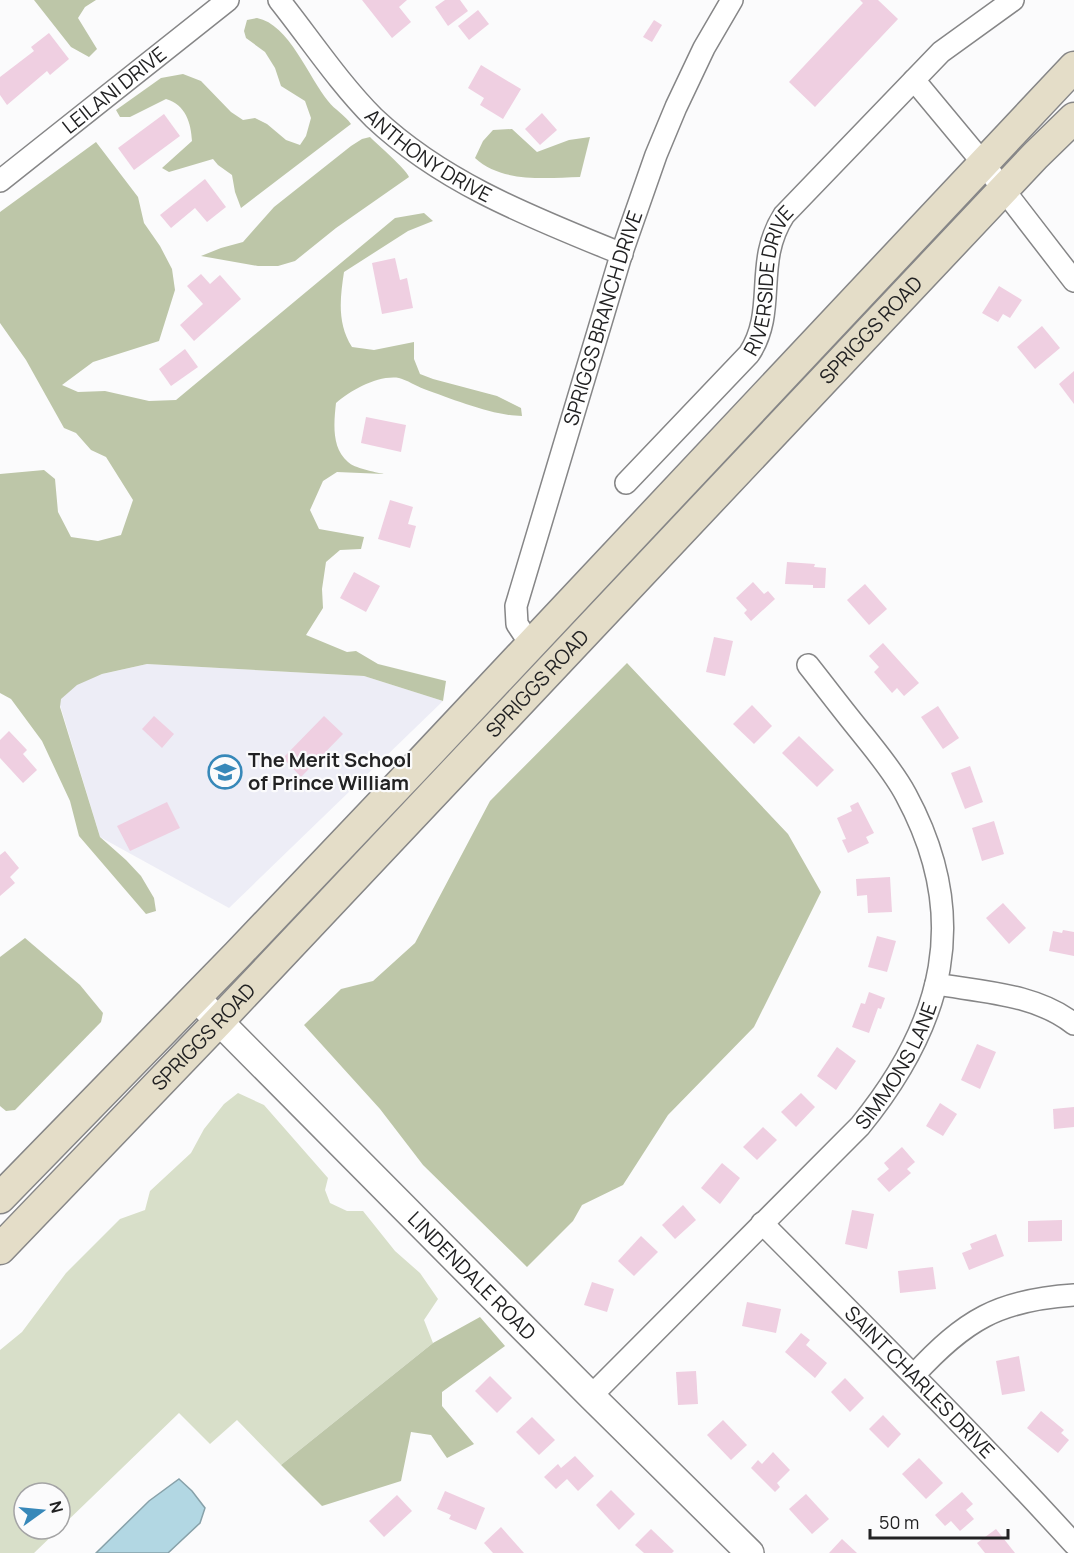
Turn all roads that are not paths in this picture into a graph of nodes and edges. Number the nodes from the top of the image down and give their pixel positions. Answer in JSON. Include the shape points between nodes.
{"nodes":[{"id":1,"x":228,"y":0,"type":"edge"},
{"id":2,"x":279,"y":0,"type":"edge"},
{"id":3,"x":732,"y":0,"type":"edge"},
{"id":4,"x":1013,"y":0,"type":"edge"},
{"id":5,"x":1074,"y":67,"type":"edge"},
{"id":6,"x":914,"y":80,"type":"junction"},
{"id":7,"x":1074,"y":118,"type":"edge"},
{"id":8,"x":983,"y":163,"type":"junction"},
{"id":9,"x":0,"y":181,"type":"edge"},
{"id":10,"x":1005,"y":190,"type":"junction"},
{"id":11,"x":622,"y":254,"type":"junction"},
{"id":12,"x":1074,"y":281,"type":"edge"},
{"id":13,"x":626,"y":483,"type":"dead end"},
{"id":14,"x":531,"y":645,"type":"junction"},
{"id":15,"x":808,"y":665,"type":"dead end"},
{"id":16,"x":936,"y":984,"type":"junction"},
{"id":17,"x":195,"y":997,"type":"junction"},
{"id":18,"x":219,"y":1021,"type":"junction"},
{"id":19,"x":1074,"y":1024,"type":"edge"},
{"id":20,"x":0,"y":1198,"type":"edge"},
{"id":21,"x":762,"y":1223,"type":"junction"},
{"id":22,"x":0,"y":1249,"type":"edge"},
{"id":23,"x":1074,"y":1295,"type":"edge"},
{"id":24,"x":914,"y":1375,"type":"junction"},
{"id":25,"x":591,"y":1396,"type":"junction"},
{"id":26,"x":1074,"y":1544,"type":"edge"},
{"id":27,"x":750,"y":1553,"type":"edge"}],
"edges":[{"from":1,"to":9,"type":"street","name":"LEILANI DRIVE"},
{"from":2,"to":11,"type":"street","name":"ANTHONY DRIVE","via":[[372,116],[405,145],[478,192]]},
{"from":3,"to":11,"type":"street","name":"SPRIGGS BRANCH DRIVE","via":[[676,107]]},
{"from":4,"to":6,"type":"street","name":"RIVERSIDE DRIVE","via":[[948,46]]},
{"from":5,"to":8,"type":"main road","name":"SPRIGGS ROAD"},
{"from":6,"to":8,"type":"street"},
{"from":6,"to":13,"type":"street","name":"RIVERSIDE DRIVE","via":[[784,215],[768,251],[764,314],[755,345]]},
{"from":7,"to":10,"type":"main road","name":"SPRIGGS ROAD"},
{"from":8,"to":10,"type":"street"},
{"from":8,"to":14,"type":"main road","name":"SPRIGGS ROAD"},
{"from":10,"to":12,"type":"street"},
{"from":10,"to":18,"type":"main road","name":"SPRIGGS ROAD"},
{"from":11,"to":14,"type":"street","name":"SPRIGGS BRANCH DRIVE","via":[[516,606],[517,624]]},
{"from":14,"to":17,"type":"main road","name":"SPRIGGS ROAD"},
{"from":15,"to":16,"type":"street","name":"SIMMONS LANE","via":[[892,772],[923,829],[941,892],[943,925]]},
{"from":16,"to":19,"type":"street","via":[[1027,1000]]},
{"from":16,"to":21,"type":"street","name":"SIMMONS LANE","via":[[924,1024],[884,1097]]},
{"from":17,"to":18,"type":"street","name":"LINDENDALE ROAD"},
{"from":17,"to":20,"type":"main road","name":"SPRIGGS ROAD"},
{"from":18,"to":22,"type":"main road","name":"SPRIGGS ROAD"},
{"from":18,"to":25,"type":"street","name":"LINDENDALE ROAD"},
{"from":21,"to":24,"type":"street","name":"SAINT CHARLES DRIVE"},
{"from":21,"to":25,"type":"street","name":"SIMMONS LANE"},
{"from":23,"to":24,"type":"street","via":[[1036,1299],[984,1315],[961,1329]]},
{"from":24,"to":26,"type":"street","name":"SAINT CHARLES DRIVE"},
{"from":25,"to":27,"type":"street","name":"LINDENDALE ROAD"}]}
